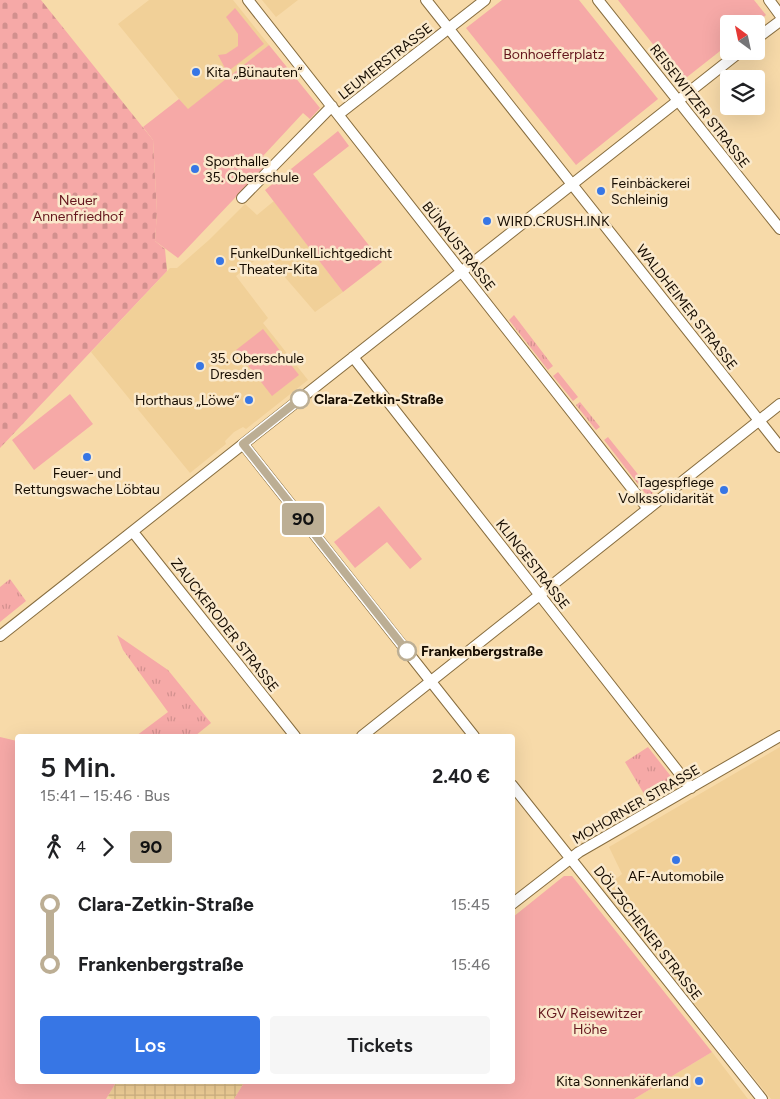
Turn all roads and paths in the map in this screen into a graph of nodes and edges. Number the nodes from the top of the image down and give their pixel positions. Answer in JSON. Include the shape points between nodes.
{"nodes":[{"id":1,"x":248,"y":0,"type":"edge"},
{"id":2,"x":426,"y":0,"type":"edge"},
{"id":3,"x":485,"y":0,"type":"edge"},
{"id":4,"x":598,"y":0,"type":"edge"},
{"id":5,"x":768,"y":0,"type":"edge"},
{"id":6,"x":780,"y":15,"type":"edge"},
{"id":7,"x":780,"y":21,"type":"edge"},
{"id":8,"x":448,"y":28,"type":"junction"},
{"id":9,"x":765,"y":32,"type":"edge"},
{"id":10,"x":730,"y":60,"type":"edge"},
{"id":11,"x":678,"y":101,"type":"junction"},
{"id":12,"x":332,"y":106,"type":"junction"},
{"id":13,"x":339,"y":114,"type":"junction"},
{"id":14,"x":572,"y":185,"type":"junction"},
{"id":15,"x":242,"y":198,"type":"dead end"},
{"id":16,"x":780,"y":229,"type":"edge"},
{"id":17,"x":461,"y":271,"type":"junction"},
{"id":18,"x":353,"y":358,"type":"junction"},
{"id":19,"x":780,"y":404,"type":"edge"},
{"id":20,"x":759,"y":421,"type":"junction"},
{"id":21,"x":243,"y":444,"type":"junction"},
{"id":22,"x":780,"y":447,"type":"edge"},
{"id":23,"x":648,"y":509,"type":"junction"},
{"id":24,"x":133,"y":532,"type":"junction"},
{"id":25,"x":540,"y":595,"type":"junction"},
{"id":26,"x":0,"y":636,"type":"edge"},
{"id":27,"x":431,"y":682,"type":"junction"},
{"id":28,"x":293,"y":734,"type":"edge"},
{"id":29,"x":365,"y":734,"type":"edge"},
{"id":30,"x":472,"y":734,"type":"edge"},
{"id":31,"x":780,"y":736,"type":"edge"},
{"id":32,"x":691,"y":788,"type":"junction"},
{"id":33,"x":515,"y":789,"type":"edge"},
{"id":34,"x":570,"y":858,"type":"junction"},
{"id":35,"x":515,"y":902,"type":"edge"},
{"id":36,"x":762,"y":1099,"type":"edge"}],
"edges":[{"from":1,"to":12,"type":"street","name":"BÜNAUSTRASSE"},
{"from":2,"to":8,"type":"street"},
{"from":3,"to":8,"type":"street"},
{"from":4,"to":11,"type":"street","name":"REISEWITZER STRASSE"},
{"from":5,"to":6,"type":"street"},
{"from":7,"to":9,"type":"street"},
{"from":8,"to":13,"type":"street","name":"LEUMERSTRASSE"},
{"from":8,"to":14,"type":"street"},
{"from":10,"to":11,"type":"street"},
{"from":11,"to":14,"type":"street"},
{"from":11,"to":16,"type":"street","name":"REISEWITZER STRASSE"},
{"from":12,"to":13,"type":"street","name":"BÜNAUSTRASSE"},
{"from":12,"to":15,"type":"street"},
{"from":13,"to":17,"type":"street","name":"BÜNAUSTRASSE"},
{"from":14,"to":17,"type":"street"},
{"from":14,"to":20,"type":"street","name":"WALDHEIMER STRASSE"},
{"from":17,"to":18,"type":"street"},
{"from":17,"to":23,"type":"street","name":"BÜNAUSTRASSE"},
{"from":18,"to":21,"type":"street"},
{"from":18,"to":25,"type":"street","name":"KLINGESTRASSE"},
{"from":19,"to":20,"type":"street"},
{"from":20,"to":22,"type":"street","name":"WALDHEIMER STRASSE"},
{"from":20,"to":23,"type":"street"},
{"from":21,"to":24,"type":"street"},
{"from":21,"to":27,"type":"street"},
{"from":23,"to":25,"type":"street"},
{"from":24,"to":26,"type":"street"},
{"from":24,"to":28,"type":"street","name":"ZAUCKERODER STRASSE"},
{"from":25,"to":27,"type":"street"},
{"from":25,"to":32,"type":"street","name":"KLINGESTRASSE"},
{"from":27,"to":29,"type":"street"},
{"from":27,"to":30,"type":"street"},
{"from":31,"to":32,"type":"street","name":"MOHORNER STRASSE"},
{"from":32,"to":34,"type":"street","name":"MOHORNER STRASSE"},
{"from":33,"to":34,"type":"street","name":"DÖLZSCHENER STRASSE"},
{"from":34,"to":35,"type":"street","name":"MOHORNER STRASSE"},
{"from":34,"to":36,"type":"street","name":"DÖLZSCHENER STRASSE"}]}
